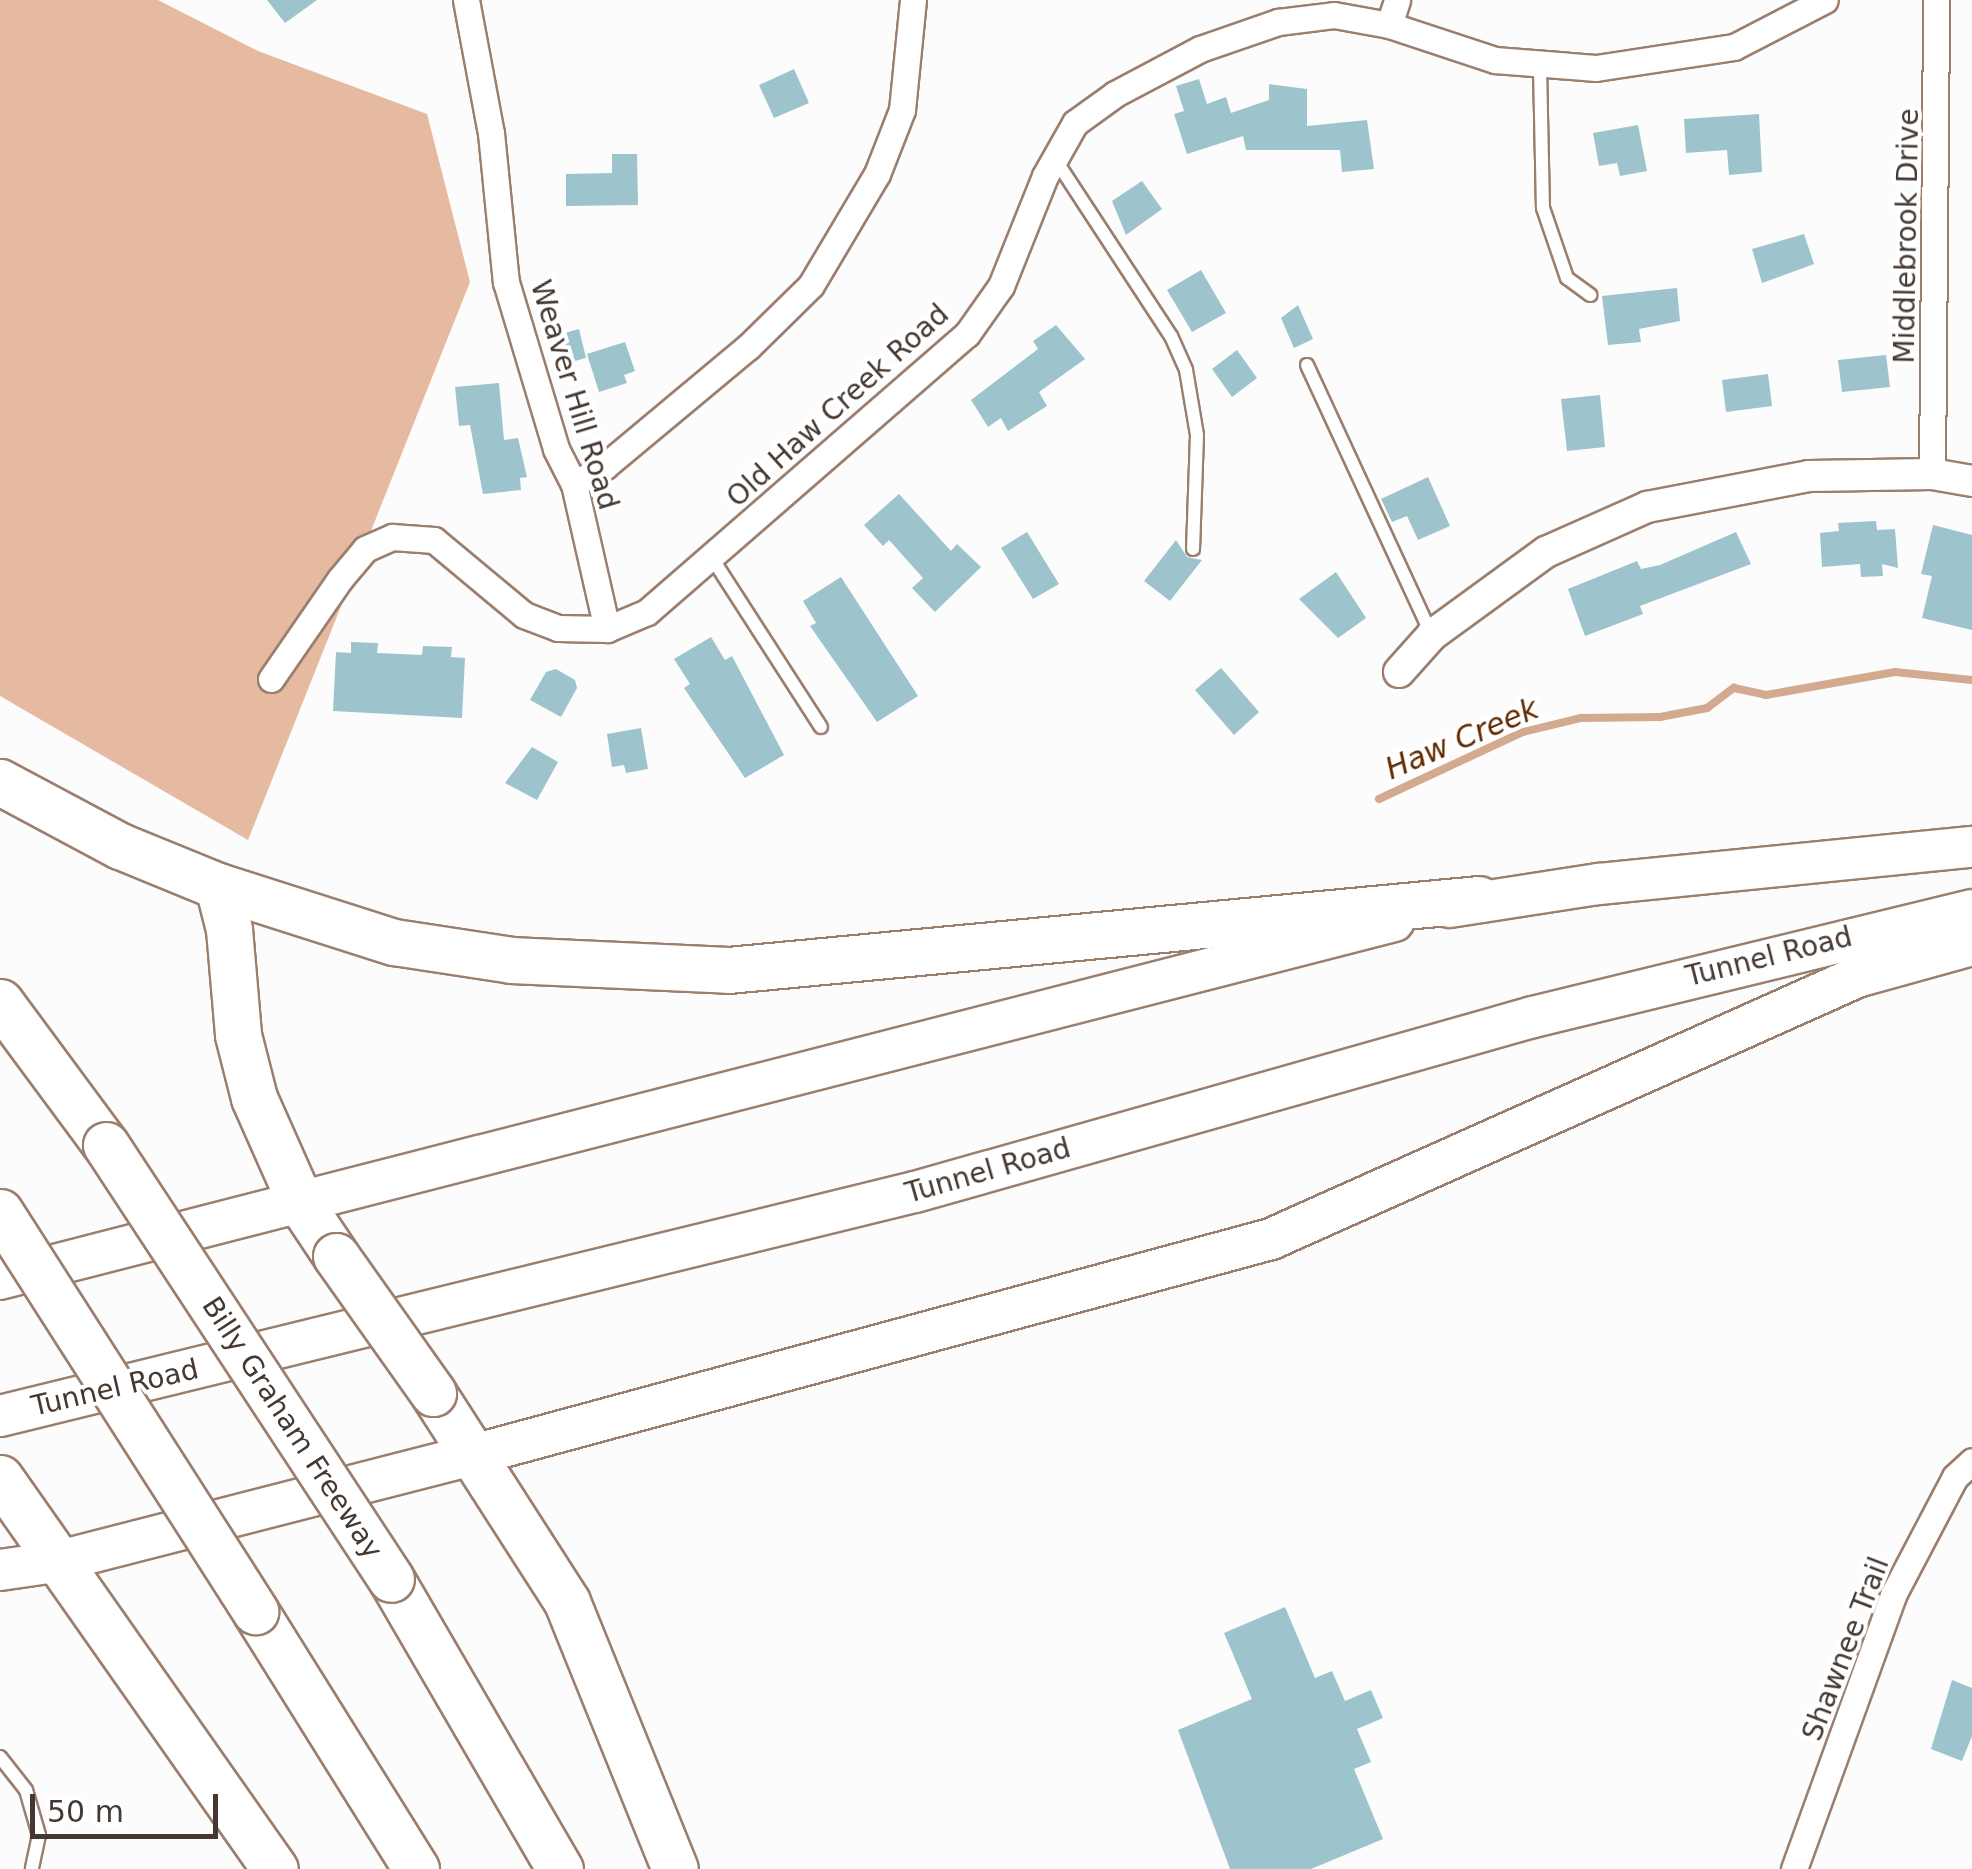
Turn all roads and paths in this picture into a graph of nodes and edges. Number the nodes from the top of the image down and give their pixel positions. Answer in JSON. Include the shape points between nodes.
{"nodes":[{"id":1,"x":466,"y":0,"type":"edge"},
{"id":2,"x":913,"y":0,"type":"edge"},
{"id":3,"x":1825,"y":0,"type":"edge"},
{"id":4,"x":1936,"y":0,"type":"edge"},
{"id":5,"x":1393,"y":12,"type":"edge"},
{"id":6,"x":1540,"y":68,"type":"junction"},
{"id":7,"x":1054,"y":156,"type":"junction"},
{"id":8,"x":1590,"y":296,"type":"dead end"},
{"id":9,"x":1307,"y":364,"type":"dead end"},
{"id":10,"x":1932,"y":474,"type":"junction"},
{"id":11,"x":1972,"y":481,"type":"edge"},
{"id":12,"x":574,"y":484,"type":"junction"},
{"id":13,"x":1193,"y":550,"type":"dead end"},
{"id":14,"x":712,"y":558,"type":"junction"},
{"id":15,"x":607,"y":629,"type":"junction"},
{"id":16,"x":1432,"y":635,"type":"junction"},
{"id":17,"x":1399,"y":672,"type":"dead end"},
{"id":18,"x":272,"y":679,"type":"dead end"},
{"id":19,"x":821,"y":727,"type":"dead end"},
{"id":20,"x":0,"y":782,"type":"edge"},
{"id":21,"x":1972,"y":847,"type":"edge"},
{"id":22,"x":218,"y":886,"type":"junction"},
{"id":23,"x":1479,"y":900,"type":"junction"},
{"id":24,"x":1972,"y":910,"type":"edge"},
{"id":25,"x":1972,"y":945,"type":"edge"},
{"id":26,"x":0,"y":1002,"type":"edge"},
{"id":27,"x":300,"y":1202,"type":"junction"},
{"id":28,"x":0,"y":1212,"type":"edge"},
{"id":29,"x":0,"y":1279,"type":"edge"},
{"id":30,"x":0,"y":1416,"type":"edge"},
{"id":31,"x":477,"y":1454,"type":"junction"},
{"id":32,"x":1972,"y":1460,"type":"edge"},
{"id":33,"x":0,"y":1478,"type":"edge"},
{"id":34,"x":55,"y":1562,"type":"junction"},
{"id":35,"x":0,"y":1570,"type":"edge"},
{"id":36,"x":0,"y":1756,"type":"edge"},
{"id":37,"x":32,"y":1869,"type":"edge"},
{"id":38,"x":275,"y":1869,"type":"edge"},
{"id":39,"x":416,"y":1869,"type":"edge"},
{"id":40,"x":560,"y":1869,"type":"edge"},
{"id":41,"x":676,"y":1869,"type":"edge"},
{"id":42,"x":1794,"y":1869,"type":"edge"}],
"edges":[{"from":1,"to":12,"type":"street","name":"Weaver Hill Road","via":[[491,133],[506,282],[556,449]]},
{"from":2,"to":12,"type":"street","via":[[902,110],[876,174],[811,285],[748,347],[605,466]]},
{"from":3,"to":6,"type":"street","name":"Old Haw Creek Road","via":[[1734,47],[1650,64]]},
{"from":4,"to":10,"type":"street","name":"Middlebrook Drive"},
{"from":5,"to":6,"type":"street","name":"Old Haw Creek Road"},
{"from":5,"to":7,"type":"street","name":"Old Haw Creek Road","via":[[1306,17],[1200,49],[1093,108]]},
{"from":6,"to":8,"type":"lane","via":[[1543,208],[1567,278]]},
{"from":7,"to":13,"type":"lane","via":[[1171,336],[1186,370],[1197,434]]},
{"from":7,"to":14,"type":"street","name":"Old Haw Creek Road","via":[[982,316]]},
{"from":9,"to":16,"type":"lane"},
{"from":10,"to":11,"type":"street"},
{"from":10,"to":16,"type":"street","via":[[1760,481],[1647,507],[1546,552]]},
{"from":12,"to":15,"type":"street","name":"Weaver Hill Road"},
{"from":14,"to":15,"type":"street","name":"Old Haw Creek Road","via":[[648,612]]},
{"from":14,"to":19,"type":"lane"},
{"from":15,"to":18,"type":"street","name":"Old Haw Creek Road","via":[[543,624],[434,540],[392,537],[365,550],[340,578]]},
{"from":16,"to":17,"type":"street"},
{"from":20,"to":22,"type":"highway","via":[[120,846]]},
{"from":21,"to":23,"type":"main road"},
{"from":22,"to":23,"type":"highway","via":[[394,942],[512,960],[728,970]]},
{"from":22,"to":27,"type":"highway","via":[[229,929],[238,1036],[254,1098]]},
{"from":23,"to":27,"type":"main road"},
{"from":24,"to":30,"type":"main road","name":"Tunnel Road","via":[[1533,1017],[915,1192]]},
{"from":25,"to":31,"type":"main road","via":[[1857,977],[1271,1238]]},
{"from":26,"to":40,"type":"highway","name":"Billy Graham Freeway","bridge":true,"via":[[106,1145],[392,1579]]},
{"from":27,"to":29,"type":"main road"},
{"from":27,"to":31,"type":"highway","bridge":true},
{"from":28,"to":39,"type":"highway","bridge":true},
{"from":31,"to":34,"type":"main road"},
{"from":31,"to":41,"type":"highway","via":[[599,1668]]},
{"from":32,"to":42,"type":"street","name":"Shawnee Trail","via":[[1955,1477],[1893,1595]]},
{"from":33,"to":34,"type":"highway"},
{"from":34,"to":35,"type":"main road"},
{"from":34,"to":38,"type":"highway"},
{"from":36,"to":37,"type":"lane","via":[[26,1790],[39,1835]]}]}
